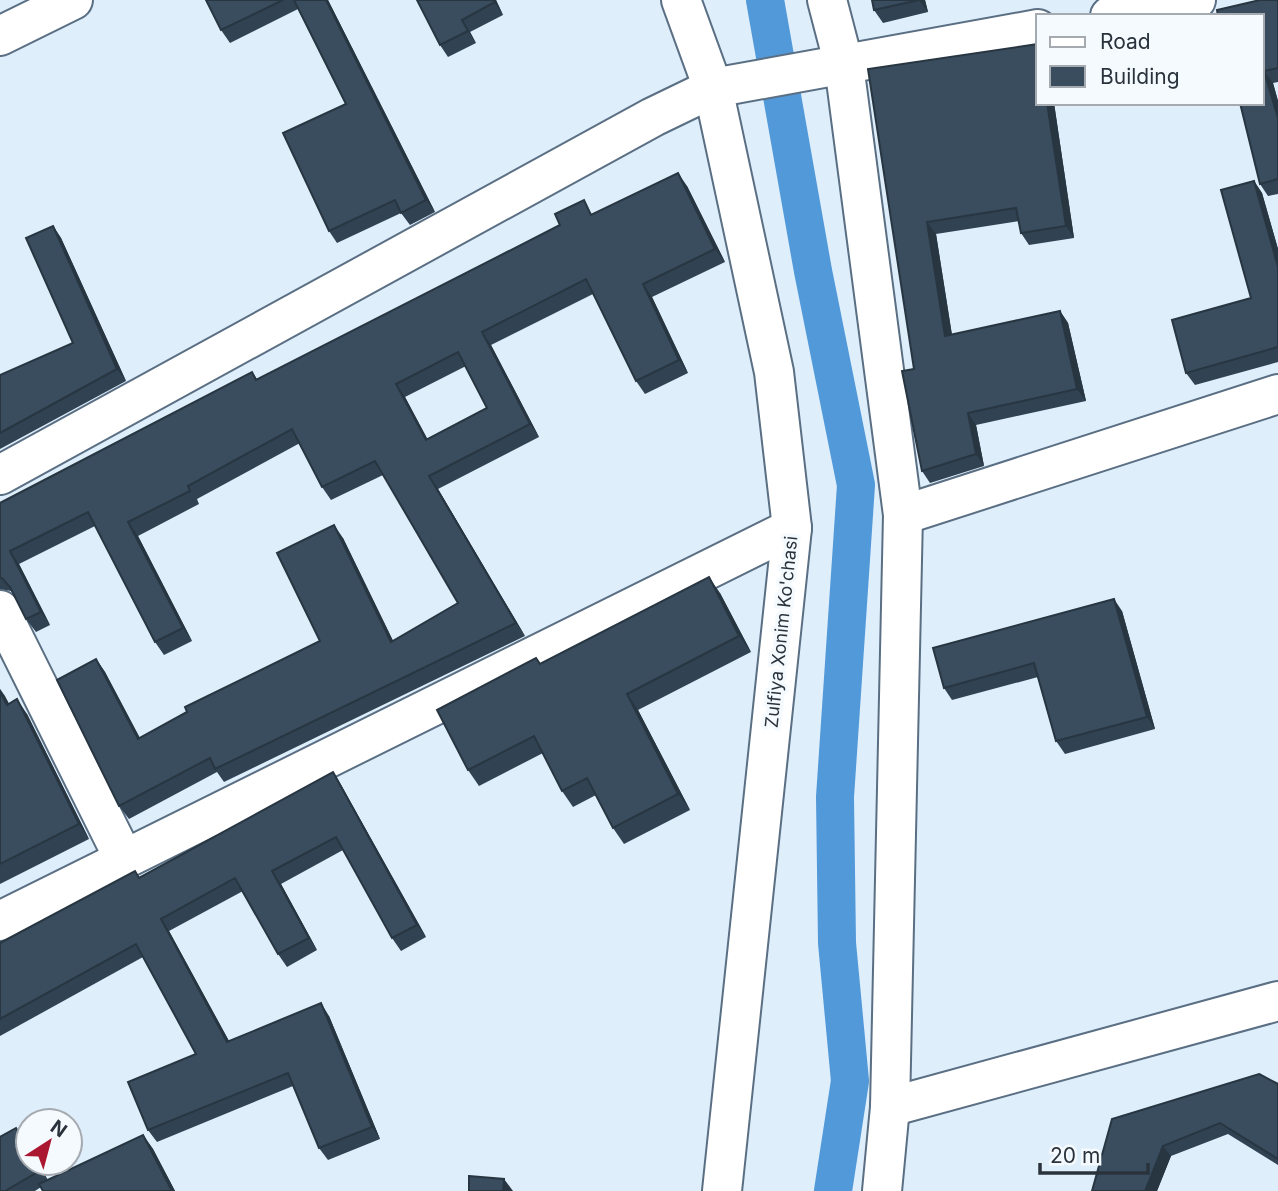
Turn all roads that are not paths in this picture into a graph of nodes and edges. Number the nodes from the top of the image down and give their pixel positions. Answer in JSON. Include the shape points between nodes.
{"nodes":[{"id":1,"x":73,"y":0,"type":"edge"},
{"id":2,"x":681,"y":0,"type":"edge"},
{"id":3,"x":827,"y":0,"type":"edge"},
{"id":4,"x":1196,"y":0,"type":"edge"},
{"id":5,"x":1121,"y":14,"type":"edge"},
{"id":6,"x":1036,"y":29,"type":"edge"},
{"id":7,"x":0,"y":36,"type":"edge"},
{"id":8,"x":844,"y":65,"type":"junction"},
{"id":9,"x":713,"y":88,"type":"junction"},
{"id":10,"x":1278,"y":394,"type":"edge"},
{"id":11,"x":0,"y":475,"type":"edge"},
{"id":12,"x":903,"y":515,"type":"junction"},
{"id":13,"x":792,"y":528,"type":"junction"},
{"id":14,"x":0,"y":610,"type":"edge"},
{"id":15,"x":124,"y":859,"type":"junction"},
{"id":16,"x":0,"y":921,"type":"edge"},
{"id":17,"x":1278,"y":1001,"type":"edge"},
{"id":18,"x":890,"y":1107,"type":"junction"},
{"id":19,"x":722,"y":1191,"type":"edge"},
{"id":20,"x":882,"y":1191,"type":"edge"}],
"edges":[{"from":1,"to":7,"type":"street"},
{"from":2,"to":9,"type":"street","name":"Zulfiya Xonim Ko'chasi"},
{"from":3,"to":8,"type":"street"},
{"from":4,"to":5,"type":"street"},
{"from":6,"to":8,"type":"street"},
{"from":8,"to":9,"type":"street"},
{"from":8,"to":12,"type":"street"},
{"from":9,"to":11,"type":"street"},
{"from":9,"to":13,"type":"street","name":"Zulfiya Xonim Ko'chasi","via":[[774,372]]},
{"from":10,"to":12,"type":"street"},
{"from":12,"to":18,"type":"street"},
{"from":13,"to":15,"type":"street"},
{"from":13,"to":19,"type":"street","name":"Zulfiya Xonim Ko'chasi"},
{"from":14,"to":15,"type":"street"},
{"from":15,"to":16,"type":"street"},
{"from":17,"to":18,"type":"street"},
{"from":18,"to":20,"type":"street"}]}
